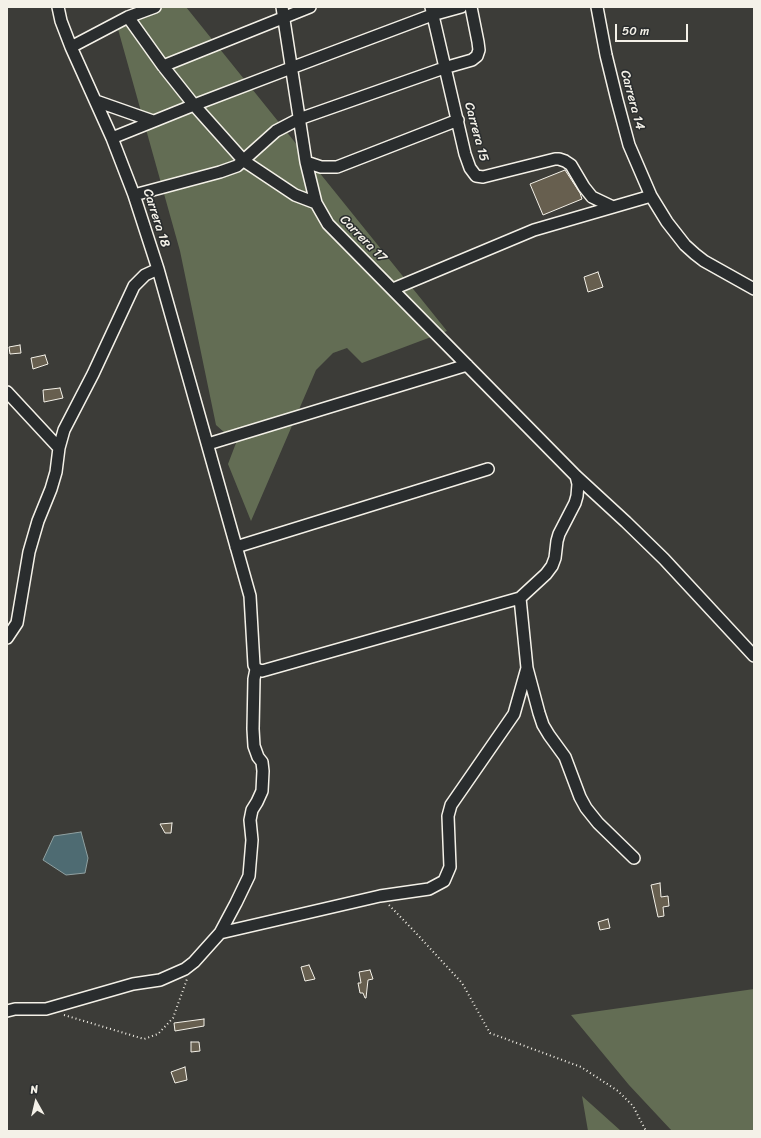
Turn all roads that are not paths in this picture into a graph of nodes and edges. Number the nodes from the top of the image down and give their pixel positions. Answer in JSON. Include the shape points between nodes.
{"nodes":[{"id":1,"x":58,"y":7,"type":"edge"},
{"id":2,"x":154,"y":7,"type":"edge"},
{"id":3,"x":310,"y":7,"type":"edge"},
{"id":4,"x":461,"y":7,"type":"edge"},
{"id":5,"x":472,"y":7,"type":"edge"},
{"id":6,"x":597,"y":7,"type":"edge"},
{"id":7,"x":431,"y":11,"type":"edge"},
{"id":8,"x":283,"y":12,"type":"edge"},
{"id":9,"x":128,"y":18,"type":"junction"},
{"id":10,"x":71,"y":47,"type":"junction"},
{"id":11,"x":163,"y":66,"type":"junction"},
{"id":12,"x":291,"y":68,"type":"junction"},
{"id":13,"x":444,"y":68,"type":"junction"},
{"id":14,"x":96,"y":101,"type":"junction"},
{"id":15,"x":194,"y":105,"type":"junction"},
{"id":16,"x":299,"y":120,"type":"junction"},
{"id":17,"x":458,"y":120,"type":"junction"},
{"id":18,"x":153,"y":121,"type":"junction"},
{"id":19,"x":112,"y":138,"type":"junction"},
{"id":20,"x":244,"y":161,"type":"junction"},
{"id":21,"x":306,"y":162,"type":"junction"},
{"id":22,"x":134,"y":195,"type":"junction"},
{"id":23,"x":651,"y":196,"type":"junction"},
{"id":24,"x":316,"y":203,"type":"junction"},
{"id":25,"x":613,"y":207,"type":"junction"},
{"id":26,"x":158,"y":269,"type":"junction"},
{"id":27,"x":393,"y":289,"type":"junction"},
{"id":28,"x":754,"y":289,"type":"edge"},
{"id":29,"x":467,"y":365,"type":"junction"},
{"id":30,"x":7,"y":392,"type":"edge"},
{"id":31,"x":208,"y":444,"type":"junction"},
{"id":32,"x":59,"y":448,"type":"junction"},
{"id":33,"x":488,"y":468,"type":"dead end"},
{"id":34,"x":576,"y":476,"type":"junction"},
{"id":35,"x":236,"y":547,"type":"junction"},
{"id":36,"x":520,"y":598,"type":"junction"},
{"id":37,"x":7,"y":638,"type":"edge"},
{"id":38,"x":754,"y":656,"type":"edge"},
{"id":39,"x":527,"y":668,"type":"junction"},
{"id":40,"x":256,"y":669,"type":"junction"},
{"id":41,"x":634,"y":858,"type":"dead end"},
{"id":42,"x":220,"y":933,"type":"junction"},
{"id":43,"x":7,"y":1010,"type":"edge"}],
"edges":[{"from":1,"to":10,"type":"street","name":"Carrera 18"},
{"from":2,"to":9,"type":"street"},
{"from":3,"to":8,"type":"street"},
{"from":4,"to":7,"type":"street"},
{"from":5,"to":13,"type":"street","via":[[478,42],[477,56],[472,60]]},
{"from":6,"to":23,"type":"street","name":"Carrera 14","via":[[606,55],[629,145]]},
{"from":7,"to":12,"type":"street"},
{"from":7,"to":13,"type":"street","name":"Carrera 15"},
{"from":8,"to":11,"type":"street"},
{"from":8,"to":12,"type":"street","name":"Carrera 17"},
{"from":9,"to":10,"type":"street"},
{"from":9,"to":11,"type":"street"},
{"from":10,"to":14,"type":"street","name":"Carrera 18"},
{"from":11,"to":15,"type":"street"},
{"from":12,"to":15,"type":"street"},
{"from":12,"to":16,"type":"street","name":"Carrera 17"},
{"from":13,"to":16,"type":"street"},
{"from":13,"to":17,"type":"street","name":"Carrera 15"},
{"from":14,"to":18,"type":"street"},
{"from":14,"to":19,"type":"street","name":"Carrera 18"},
{"from":15,"to":18,"type":"street"},
{"from":15,"to":20,"type":"street"},
{"from":16,"to":20,"type":"street","via":[[276,131]]},
{"from":16,"to":21,"type":"street","name":"Carrera 17"},
{"from":17,"to":21,"type":"street","via":[[337,167],[321,167]]},
{"from":17,"to":25,"type":"street","name":"Carrera 15","via":[[465,154],[476,176],[483,177],[559,159],[571,165],[592,197]]},
{"from":18,"to":19,"type":"street"},
{"from":19,"to":22,"type":"street","name":"Carrera 18"},
{"from":20,"to":22,"type":"street","via":[[220,172]]},
{"from":20,"to":24,"type":"street","via":[[295,195]]},
{"from":21,"to":24,"type":"street","name":"Carrera 17"},
{"from":22,"to":26,"type":"street","name":"Carrera 18"},
{"from":23,"to":25,"type":"street"},
{"from":23,"to":28,"type":"street","name":"Carrera 14","via":[[685,245],[695,254]]},
{"from":24,"to":27,"type":"street","name":"Carrera 17","via":[[328,224]]},
{"from":25,"to":27,"type":"street","via":[[534,230]]},
{"from":26,"to":31,"type":"street","name":"Carrera 18"},
{"from":26,"to":32,"type":"street","via":[[145,275],[134,286],[64,430]]},
{"from":27,"to":29,"type":"street","name":"Carrera 17"},
{"from":29,"to":31,"type":"street"},
{"from":29,"to":34,"type":"street","name":"Carrera 17"},
{"from":30,"to":32,"type":"street"},
{"from":31,"to":35,"type":"street","name":"Carrera 18"},
{"from":32,"to":37,"type":"street","via":[[55,478],[29,552],[17,623]]},
{"from":33,"to":35,"type":"street"},
{"from":34,"to":36,"type":"street","via":[[577,496],[559,534],[552,566]]},
{"from":34,"to":38,"type":"street","name":"Carrera 17","via":[[664,560]]},
{"from":35,"to":40,"type":"street","name":"Carrera 18","via":[[250,596]]},
{"from":36,"to":39,"type":"street"},
{"from":36,"to":40,"type":"street","via":[[262,671]]},
{"from":39,"to":41,"type":"street","via":[[538,713],[549,735],[565,757],[586,808]]},
{"from":39,"to":42,"type":"street","via":[[514,714],[451,805],[448,816],[450,867],[444,881],[429,889],[380,896]]},
{"from":40,"to":42,"type":"street","name":"Carrera 18","via":[[253,729],[254,746],[262,762],[262,791],[250,820],[252,840],[249,876]]},
{"from":42,"to":43,"type":"street","name":"Carrera 18","via":[[185,970],[160,980],[133,984],[46,1009]]}]}
